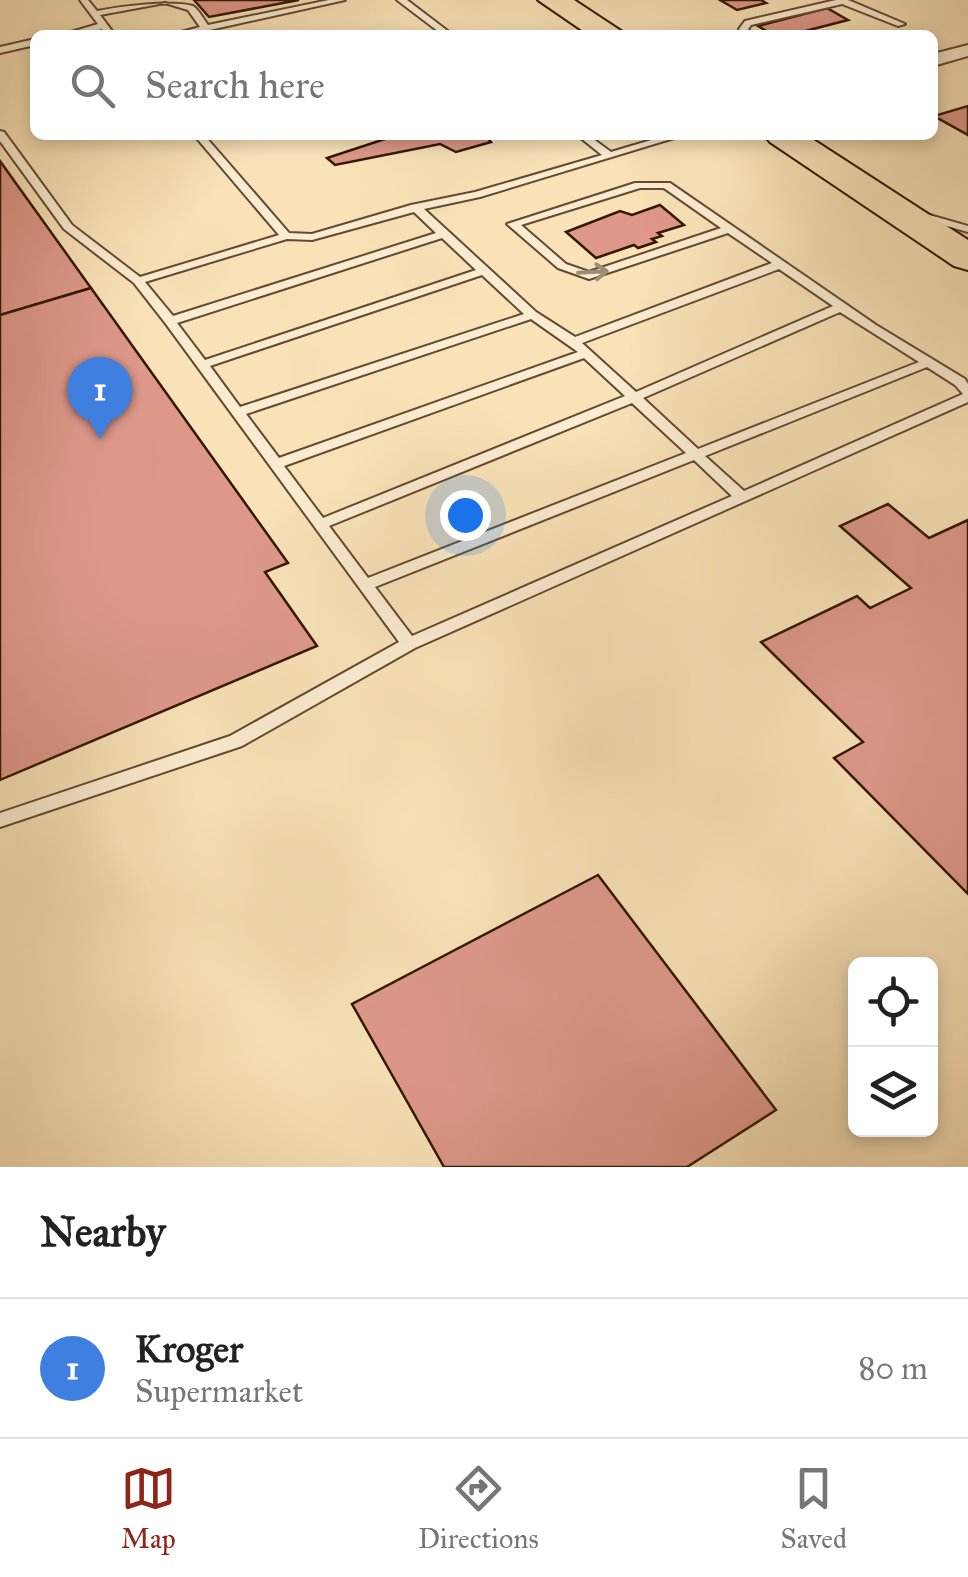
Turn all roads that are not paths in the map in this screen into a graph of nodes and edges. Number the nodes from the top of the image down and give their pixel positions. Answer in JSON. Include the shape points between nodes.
{"nodes":[{"id":1,"x":84,"y":0,"type":"edge"},
{"id":2,"x":342,"y":0,"type":"edge"},
{"id":3,"x":401,"y":0,"type":"edge"},
{"id":4,"x":553,"y":0,"type":"edge"},
{"id":5,"x":602,"y":0,"type":"edge"},
{"id":6,"x":94,"y":14,"type":"junction"},
{"id":7,"x":901,"y":24,"type":"dead end"},
{"id":8,"x":205,"y":27,"type":"junction"},
{"id":9,"x":107,"y":30,"type":"edge"},
{"id":10,"x":193,"y":30,"type":"edge"},
{"id":11,"x":442,"y":30,"type":"edge"},
{"id":12,"x":603,"y":30,"type":"edge"},
{"id":13,"x":641,"y":30,"type":"edge"},
{"id":14,"x":745,"y":30,"type":"edge"},
{"id":15,"x":30,"y":43,"type":"edge"},
{"id":16,"x":0,"y":50,"type":"edge"},
{"id":17,"x":968,"y":50,"type":"edge"},
{"id":18,"x":938,"y":59,"type":"edge"},
{"id":19,"x":0,"y":134,"type":"edge"},
{"id":20,"x":203,"y":140,"type":"edge"},
{"id":21,"x":589,"y":140,"type":"edge"},
{"id":22,"x":662,"y":140,"type":"edge"},
{"id":23,"x":790,"y":140,"type":"edge"},
{"id":24,"x":610,"y":156,"type":"junction"},
{"id":25,"x":890,"y":206,"type":"junction"},
{"id":26,"x":416,"y":207,"type":"junction"},
{"id":27,"x":968,"y":229,"type":"edge"},
{"id":28,"x":727,"y":230,"type":"junction"},
{"id":29,"x":443,"y":234,"type":"junction"},
{"id":30,"x":286,"y":236,"type":"junction"},
{"id":31,"x":968,"y":258,"type":"edge"},
{"id":32,"x":778,"y":265,"type":"junction"},
{"id":33,"x":484,"y":271,"type":"junction"},
{"id":34,"x":138,"y":282,"type":"junction"},
{"id":35,"x":841,"y":307,"type":"junction"},
{"id":36,"x":532,"y":315,"type":"junction"},
{"id":37,"x":170,"y":322,"type":"junction"},
{"id":38,"x":579,"y":348,"type":"junction"},
{"id":39,"x":930,"y":362,"type":"junction"},
{"id":40,"x":201,"y":365,"type":"junction"},
{"id":41,"x":966,"y":388,"type":"edge"},
{"id":42,"x":633,"y":396,"type":"junction"},
{"id":43,"x":238,"y":412,"type":"junction"},
{"id":44,"x":698,"y":456,"type":"junction"},
{"id":45,"x":275,"y":464,"type":"junction"},
{"id":46,"x":742,"y":497,"type":"junction"},
{"id":47,"x":321,"y":524,"type":"junction"},
{"id":48,"x":368,"y":584,"type":"junction"},
{"id":49,"x":409,"y":644,"type":"junction"},
{"id":50,"x":0,"y":820,"type":"edge"}],
"edges":[{"from":1,"to":6,"type":"lane"},
{"from":2,"to":8,"type":"lane"},
{"from":3,"to":11,"type":"lane"},
{"from":4,"to":12,"type":"highway"},
{"from":5,"to":13,"type":"highway"},
{"from":6,"to":8,"type":"lane","via":[[165,0],[191,8]]},
{"from":6,"to":9,"type":"lane"},
{"from":7,"to":14,"type":"lane","via":[[864,6],[834,2],[748,23]]},
{"from":8,"to":10,"type":"lane"},
{"from":15,"to":16,"type":"lane"},
{"from":17,"to":18,"type":"street"},
{"from":19,"to":34,"type":"lane","via":[[68,227]]},
{"from":20,"to":30,"type":"lane"},
{"from":21,"to":24,"type":"lane"},
{"from":22,"to":24,"type":"lane"},
{"from":23,"to":25,"type":"highway"},
{"from":24,"to":26,"type":"lane"},
{"from":25,"to":27,"type":"lane"},
{"from":25,"to":31,"type":"highway"},
{"from":26,"to":29,"type":"lane"},
{"from":26,"to":30,"type":"lane","via":[[312,237]]},
{"from":28,"to":28,"type":"lane","one_way":true,"via":[[666,185],[639,185],[513,224],[562,266],[589,276]]},
{"from":28,"to":32,"type":"lane"},
{"from":29,"to":33,"type":"lane"},
{"from":29,"to":37,"type":"lane"},
{"from":30,"to":34,"type":"lane"},
{"from":32,"to":35,"type":"lane"},
{"from":32,"to":38,"type":"lane"},
{"from":33,"to":36,"type":"lane"},
{"from":33,"to":40,"type":"lane"},
{"from":34,"to":37,"type":"lane"},
{"from":35,"to":39,"type":"lane"},
{"from":35,"to":42,"type":"lane"},
{"from":36,"to":38,"type":"lane"},
{"from":36,"to":43,"type":"lane"},
{"from":37,"to":40,"type":"lane"},
{"from":38,"to":42,"type":"lane"},
{"from":38,"to":45,"type":"lane"},
{"from":39,"to":41,"type":"lane"},
{"from":39,"to":44,"type":"lane"},
{"from":40,"to":43,"type":"lane"},
{"from":41,"to":46,"type":"lane"},
{"from":42,"to":44,"type":"lane"},
{"from":42,"to":47,"type":"lane"},
{"from":43,"to":45,"type":"lane"},
{"from":44,"to":46,"type":"lane"},
{"from":44,"to":48,"type":"lane"},
{"from":45,"to":47,"type":"lane"},
{"from":46,"to":49,"type":"lane"},
{"from":47,"to":48,"type":"lane"},
{"from":48,"to":49,"type":"lane"},
{"from":49,"to":50,"type":"lane","via":[[236,741]]}]}
